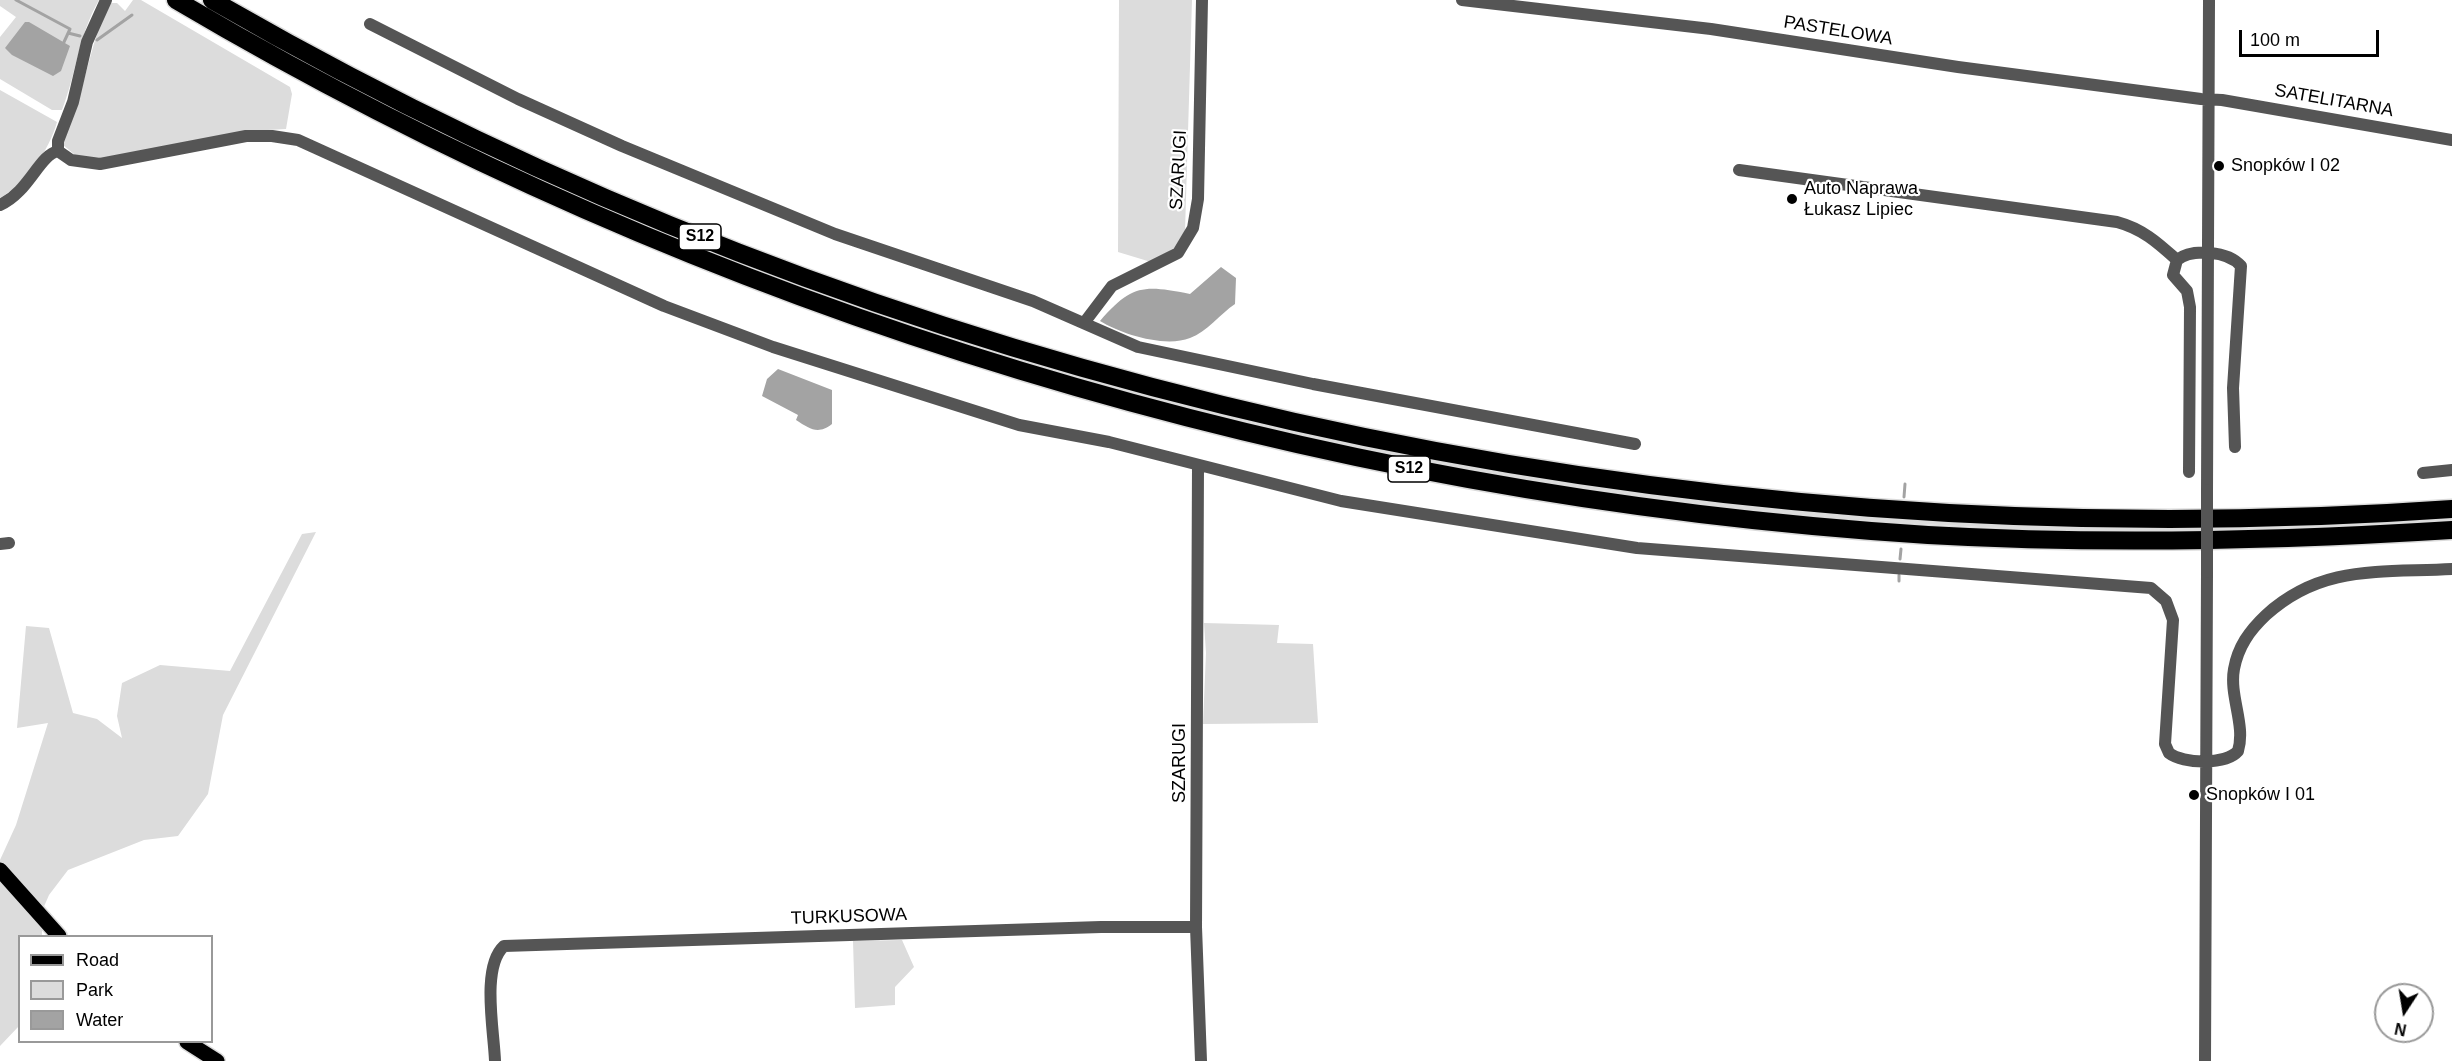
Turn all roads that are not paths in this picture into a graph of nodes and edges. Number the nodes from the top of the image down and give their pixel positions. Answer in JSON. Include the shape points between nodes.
{"nodes":[{"id":1,"x":106,"y":0,"type":"edge"},
{"id":2,"x":176,"y":0,"type":"edge"},
{"id":3,"x":212,"y":0,"type":"edge"},
{"id":4,"x":1202,"y":0,"type":"edge"},
{"id":5,"x":1462,"y":0,"type":"edge"},
{"id":6,"x":2209,"y":0,"type":"edge"},
{"id":7,"x":370,"y":24,"type":"dead end"},
{"id":8,"x":2208,"y":100,"type":"junction"},
{"id":9,"x":2452,"y":140,"type":"edge"},
{"id":10,"x":58,"y":151,"type":"junction"},
{"id":11,"x":1739,"y":170,"type":"dead end"},
{"id":12,"x":0,"y":205,"type":"edge"},
{"id":13,"x":2207,"y":254,"type":"junction"},
{"id":14,"x":2177,"y":260,"type":"junction"},
{"id":15,"x":1084,"y":323,"type":"junction"},
{"id":16,"x":1635,"y":444,"type":"dead end"},
{"id":17,"x":2235,"y":447,"type":"dead end"},
{"id":18,"x":1198,"y":465,"type":"junction"},
{"id":19,"x":2452,"y":470,"type":"edge"},
{"id":20,"x":2189,"y":472,"type":"dead end"},
{"id":21,"x":2423,"y":473,"type":"dead end"},
{"id":22,"x":2452,"y":509,"type":"edge"},
{"id":23,"x":2452,"y":530,"type":"edge"},
{"id":24,"x":2452,"y":569,"type":"edge"},
{"id":25,"x":2206,"y":760,"type":"junction"},
{"id":26,"x":0,"y":870,"type":"edge"},
{"id":27,"x":1196,"y":927,"type":"junction"},
{"id":28,"x":58,"y":935,"type":"edge"},
{"id":29,"x":190,"y":1043,"type":"edge"},
{"id":30,"x":218,"y":1061,"type":"edge"},
{"id":31,"x":495,"y":1061,"type":"edge"},
{"id":32,"x":1201,"y":1061,"type":"edge"},
{"id":33,"x":2205,"y":1061,"type":"edge"}],
"edges":[{"from":1,"to":10,"type":"street","via":[[87,42]]},
{"from":2,"to":23,"type":"highway","number":"S12","via":[[420,133],[712,263],[981,358],[1183,418],[1332,454],[1552,495],[1701,515],[1891,532],[2164,541]]},
{"from":3,"to":22,"type":"highway","number":"S12","via":[[456,130],[730,250],[1045,358],[1299,424],[1562,473],[1868,509],[2015,517],[2178,519]]},
{"from":4,"to":15,"type":"street","name":"SZARUGI","via":[[1198,198],[1193,228],[1178,253],[1112,286]]},
{"from":5,"to":8,"type":"street","name":"PASTELOWA","via":[[1711,29]]},
{"from":6,"to":8,"type":"street"},
{"from":7,"to":15,"type":"street","via":[[518,99],[644,155],[835,234],[1033,300]]},
{"from":8,"to":9,"type":"street","name":"SATELITARNA"},
{"from":8,"to":13,"type":"street"},
{"from":10,"to":12,"type":"street","via":[[47,155],[17,195]]},
{"from":10,"to":18,"type":"street","via":[[71,160],[100,164],[246,136],[298,140],[616,286],[773,348],[1019,425],[1109,442]]},
{"from":11,"to":14,"type":"street","via":[[2117,222],[2136,227]]},
{"from":13,"to":14,"type":"street","via":[[2190,254]]},
{"from":13,"to":17,"type":"street","via":[[2235,259],[2241,266],[2233,388]]},
{"from":13,"to":25,"type":"street","bridge":true},
{"from":14,"to":20,"type":"street","via":[[2173,275],[2187,291],[2190,307]]},
{"from":15,"to":16,"type":"street","via":[[1138,347],[1196,361]]},
{"from":18,"to":25,"type":"street","via":[[1341,501],[1637,548],[2151,588],[2166,601],[2173,620],[2165,744],[2178,759]]},
{"from":18,"to":27,"type":"street","name":"SZARUGI"},
{"from":19,"to":21,"type":"street"},
{"from":24,"to":25,"type":"street","via":[[2329,579],[2308,585],[2282,601],[2255,626],[2238,650],[2233,673],[2238,751],[2227,759]]},
{"from":25,"to":33,"type":"street"},
{"from":26,"to":28,"type":"main road"},
{"from":27,"to":31,"type":"street","name":"TURKUSOWA","via":[[504,946],[492,965]]},
{"from":27,"to":32,"type":"street","name":"SZARUGI"},
{"from":29,"to":30,"type":"main road"}]}
